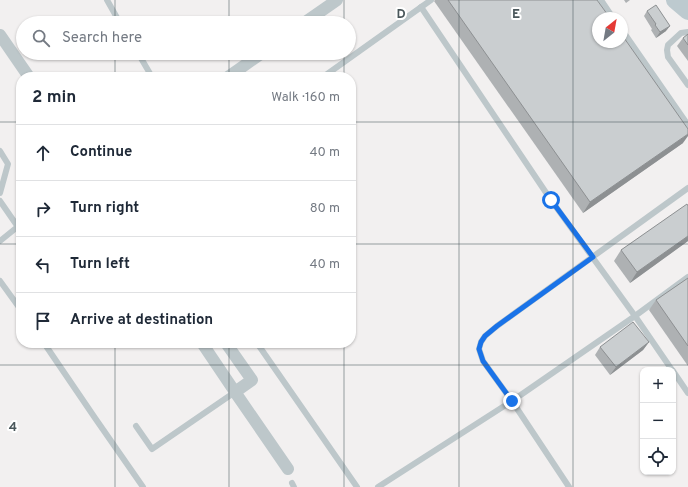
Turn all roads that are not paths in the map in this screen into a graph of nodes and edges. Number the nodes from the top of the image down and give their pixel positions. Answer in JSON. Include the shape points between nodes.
{"nodes":[{"id":1,"x":107,"y":0,"type":"edge"},
{"id":2,"x":337,"y":0,"type":"edge"},
{"id":3,"x":431,"y":0,"type":"edge"},
{"id":4,"x":601,"y":0,"type":"edge"},
{"id":5,"x":675,"y":0,"type":"edge"},
{"id":6,"x":421,"y":7,"type":"junction"},
{"id":7,"x":688,"y":11,"type":"edge"},
{"id":8,"x":609,"y":12,"type":"edge"},
{"id":9,"x":116,"y":16,"type":"edge"},
{"id":10,"x":314,"y":16,"type":"edge"},
{"id":11,"x":688,"y":32,"type":"edge"},
{"id":12,"x":0,"y":35,"type":"edge"},
{"id":13,"x":628,"y":39,"type":"edge"},
{"id":14,"x":356,"y":53,"type":"edge"},
{"id":15,"x":16,"y":58,"type":"edge"},
{"id":16,"x":17,"y":60,"type":"edge"},
{"id":17,"x":142,"y":60,"type":"edge"},
{"id":18,"x":252,"y":60,"type":"edge"},
{"id":19,"x":347,"y":60,"type":"edge"},
{"id":20,"x":26,"y":72,"type":"edge"},
{"id":21,"x":149,"y":72,"type":"edge"},
{"id":22,"x":235,"y":72,"type":"edge"},
{"id":23,"x":330,"y":72,"type":"edge"},
{"id":24,"x":688,"y":85,"type":"edge"},
{"id":25,"x":688,"y":125,"type":"edge"},
{"id":26,"x":0,"y":151,"type":"edge"},
{"id":27,"x":688,"y":188,"type":"edge"},
{"id":28,"x":0,"y":193,"type":"edge"},
{"id":29,"x":0,"y":201,"type":"edge"},
{"id":30,"x":16,"y":221,"type":"edge"},
{"id":31,"x":16,"y":228,"type":"edge"},
{"id":32,"x":0,"y":241,"type":"edge"},
{"id":33,"x":593,"y":257,"type":"junction"},
{"id":34,"x":688,"y":277,"type":"edge"},
{"id":35,"x":0,"y":281,"type":"edge"},
{"id":36,"x":16,"y":303,"type":"edge"},
{"id":37,"x":635,"y":316,"type":"junction"},
{"id":38,"x":47,"y":348,"type":"edge"},
{"id":39,"x":205,"y":348,"type":"edge"},
{"id":40,"x":230,"y":348,"type":"edge"},
{"id":41,"x":260,"y":348,"type":"edge"},
{"id":42,"x":671,"y":367,"type":"edge"},
{"id":43,"x":676,"y":375,"type":"edge"},
{"id":44,"x":235,"y":392,"type":"junction"},
{"id":45,"x":688,"y":393,"type":"edge"},
{"id":46,"x":512,"y":401,"type":"junction"},
{"id":47,"x":136,"y":426,"type":"dead end"},
{"id":48,"x":288,"y":470,"type":"dead end"},
{"id":49,"x":143,"y":487,"type":"edge"},
{"id":50,"x":357,"y":487,"type":"edge"},
{"id":51,"x":378,"y":487,"type":"edge"},
{"id":52,"x":569,"y":487,"type":"edge"}],
"edges":[{"from":1,"to":9,"type":"lane"},
{"from":2,"to":10,"type":"street"},
{"from":3,"to":6,"type":"lane"},
{"from":4,"to":8,"type":"lane"},
{"from":5,"to":7,"type":"street"},
{"from":6,"to":14,"type":"lane"},
{"from":6,"to":33,"type":"lane","via":[[551,200]]},
{"from":11,"to":24,"type":"lane","via":[[681,33],[668,45],[667,50],[668,57]]},
{"from":12,"to":15,"type":"street"},
{"from":13,"to":25,"type":"lane"},
{"from":16,"to":20,"type":"street"},
{"from":17,"to":21,"type":"lane"},
{"from":18,"to":22,"type":"street"},
{"from":19,"to":23,"type":"lane"},
{"from":26,"to":28,"type":"lane","via":[[8,164]]},
{"from":27,"to":33,"type":"lane"},
{"from":29,"to":30,"type":"lane"},
{"from":31,"to":32,"type":"lane"},
{"from":33,"to":37,"type":"lane"},
{"from":33,"to":46,"type":"lane","via":[[497,326],[481,342],[479,349],[483,361]]},
{"from":34,"to":37,"type":"lane"},
{"from":35,"to":36,"type":"lane"},
{"from":37,"to":42,"type":"lane"},
{"from":37,"to":46,"type":"lane"},
{"from":38,"to":49,"type":"lane"},
{"from":39,"to":44,"type":"street"},
{"from":40,"to":44,"type":"street","via":[[252,380]]},
{"from":41,"to":50,"type":"lane"},
{"from":43,"to":45,"type":"lane"},
{"from":44,"to":47,"type":"lane","via":[[152,448]]},
{"from":44,"to":48,"type":"street"},
{"from":46,"to":51,"type":"lane"},
{"from":46,"to":52,"type":"lane"}]}
